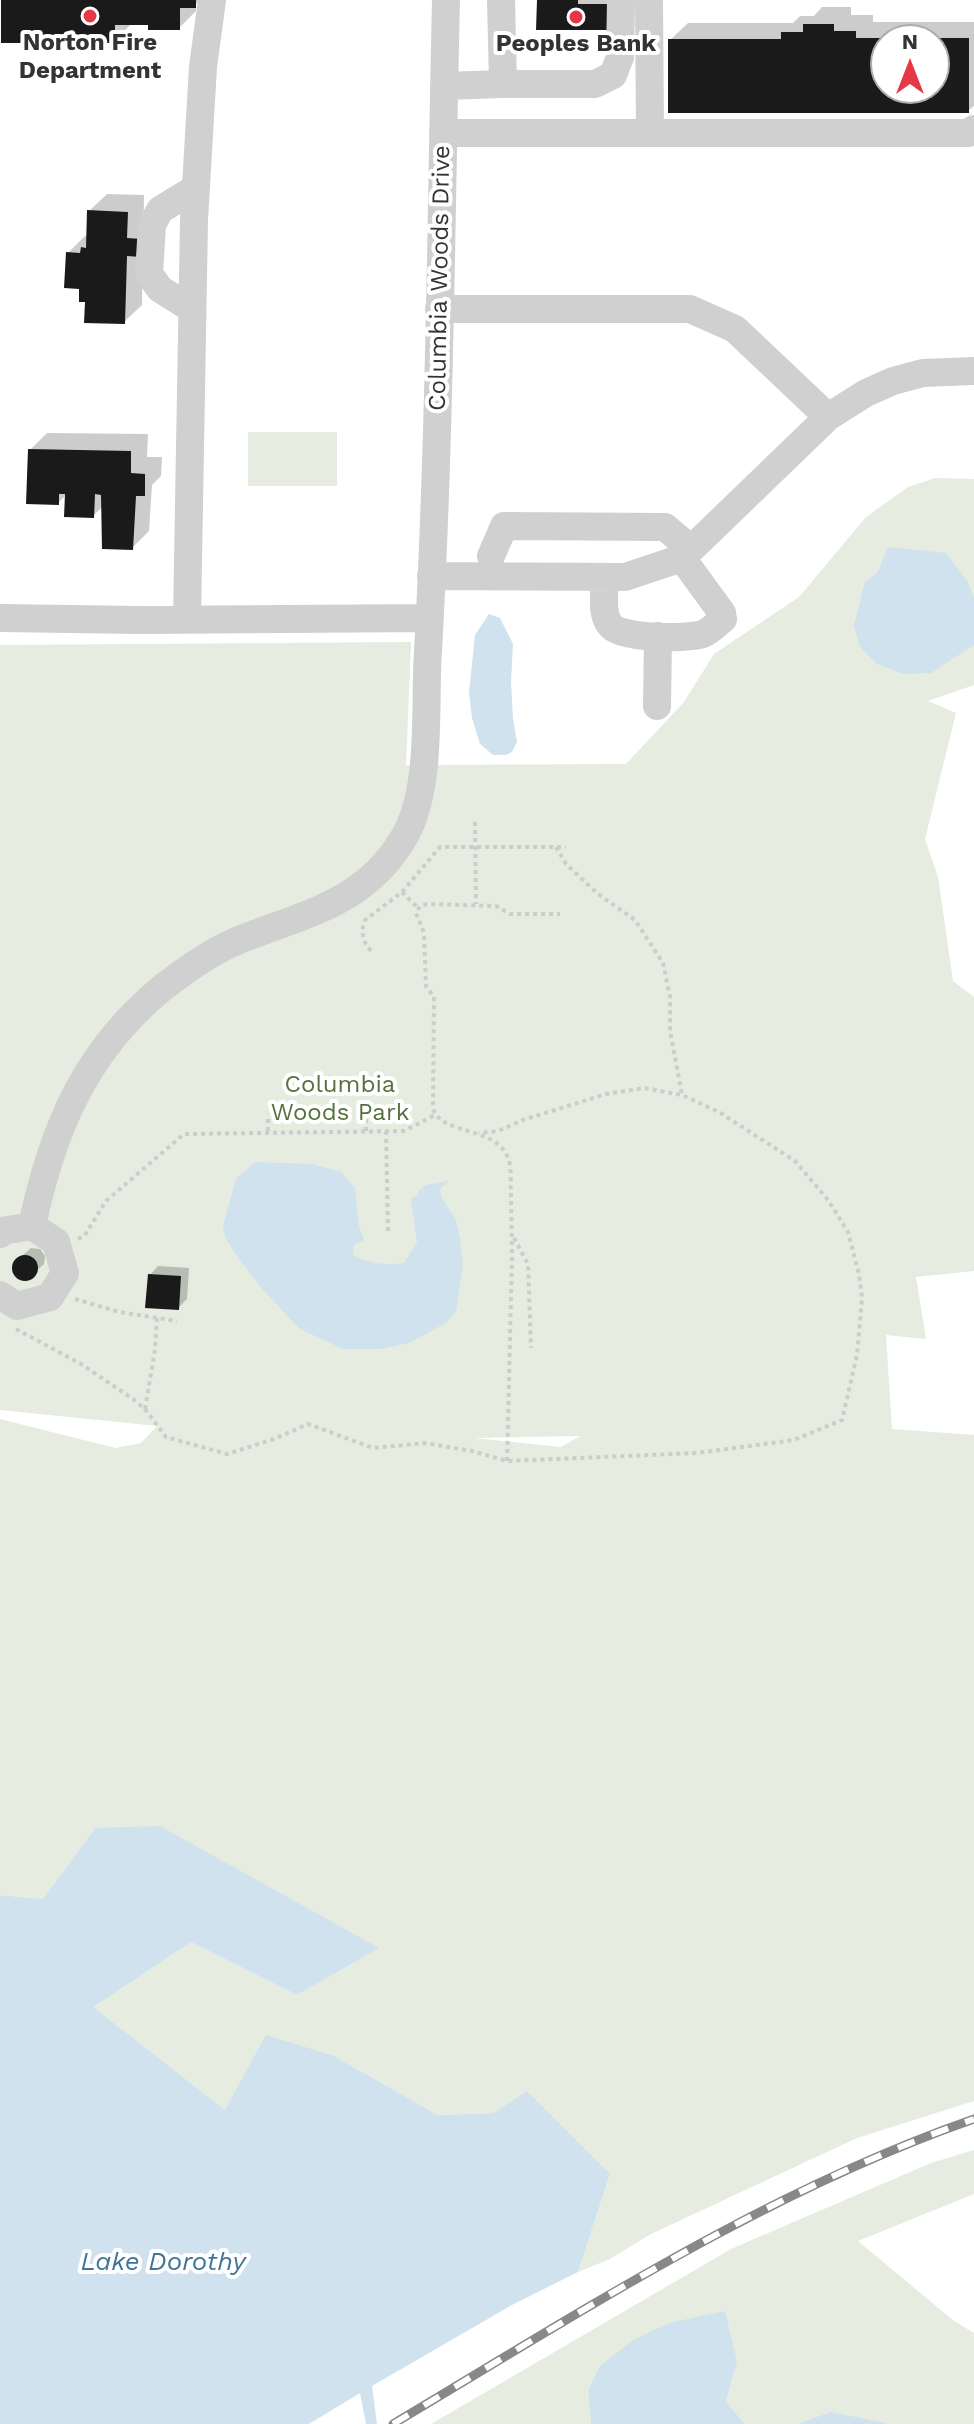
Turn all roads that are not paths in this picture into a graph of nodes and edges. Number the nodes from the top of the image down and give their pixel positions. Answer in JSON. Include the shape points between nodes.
{"nodes":[{"id":1,"x":212,"y":0,"type":"edge"},
{"id":2,"x":446,"y":0,"type":"edge"},
{"id":3,"x":501,"y":0,"type":"edge"},
{"id":4,"x":621,"y":0,"type":"edge"},
{"id":5,"x":649,"y":0,"type":"edge"},
{"id":6,"x":503,"y":84,"type":"junction"},
{"id":7,"x":444,"y":86,"type":"junction"},
{"id":8,"x":974,"y":129,"type":"edge"},
{"id":9,"x":443,"y":133,"type":"junction"},
{"id":10,"x":650,"y":133,"type":"junction"},
{"id":11,"x":196,"y":188,"type":"junction"},
{"id":12,"x":192,"y":309,"type":"junction"},
{"id":13,"x":439,"y":309,"type":"junction"},
{"id":14,"x":974,"y":371,"type":"edge"},
{"id":15,"x":828,"y":417,"type":"junction"},
{"id":16,"x":686,"y":554,"type":"junction"},
{"id":17,"x":432,"y":566,"type":"junction"},
{"id":18,"x":500,"y":566,"type":"junction"},
{"id":19,"x":605,"y":577,"type":"junction"},
{"id":20,"x":0,"y":618,"type":"edge"},
{"id":21,"x":429,"y":618,"type":"junction"},
{"id":22,"x":187,"y":619,"type":"junction"},
{"id":23,"x":658,"y":636,"type":"junction"},
{"id":24,"x":657,"y":706,"type":"dead end"},
{"id":25,"x":32,"y":1226,"type":"junction"},
{"id":26,"x":0,"y":1234,"type":"edge"},
{"id":27,"x":0,"y":1295,"type":"edge"}],
"edges":[{"from":1,"to":11,"type":"street"},
{"from":2,"to":7,"type":"street","name":"Columbia Woods Drive"},
{"from":3,"to":6,"type":"street"},
{"from":4,"to":6,"type":"street","via":[[620,57],[613,75],[595,84]]},
{"from":5,"to":10,"type":"street"},
{"from":6,"to":7,"type":"street"},
{"from":7,"to":9,"type":"street","name":"Columbia Woods Drive"},
{"from":8,"to":10,"type":"street"},
{"from":9,"to":10,"type":"street"},
{"from":9,"to":13,"type":"street","name":"Columbia Woods Drive"},
{"from":11,"to":12,"type":"street"},
{"from":11,"to":12,"type":"street","via":[[160,210],[152,225],[149,274],[160,289]]},
{"from":12,"to":22,"type":"street"},
{"from":13,"to":15,"type":"street","via":[[690,309],[735,329]]},
{"from":13,"to":17,"type":"street","name":"Columbia Woods Drive"},
{"from":14,"to":15,"type":"street","via":[[923,373],[893,381]]},
{"from":15,"to":16,"type":"street"},
{"from":16,"to":18,"type":"street","via":[[665,527],[504,526]]},
{"from":16,"to":19,"type":"street","via":[[625,577]]},
{"from":16,"to":23,"type":"street","via":[[723,619],[704,633]]},
{"from":17,"to":18,"type":"street"},
{"from":17,"to":21,"type":"street","name":"Columbia Woods Drive"},
{"from":18,"to":19,"type":"street"},
{"from":19,"to":23,"type":"street","via":[[608,624],[625,634]]},
{"from":20,"to":22,"type":"street"},
{"from":21,"to":22,"type":"street"},
{"from":21,"to":25,"type":"street","name":"Columbia Woods Drive","via":[[423,777],[415,815],[398,846],[377,874],[345,898],[200,960],[123,1024],[88,1071],[64,1116]]},
{"from":23,"to":24,"type":"street"},
{"from":25,"to":26,"type":"street"},
{"from":25,"to":27,"type":"street","via":[[56,1242],[65,1273],[50,1297],[17,1306]]}]}
